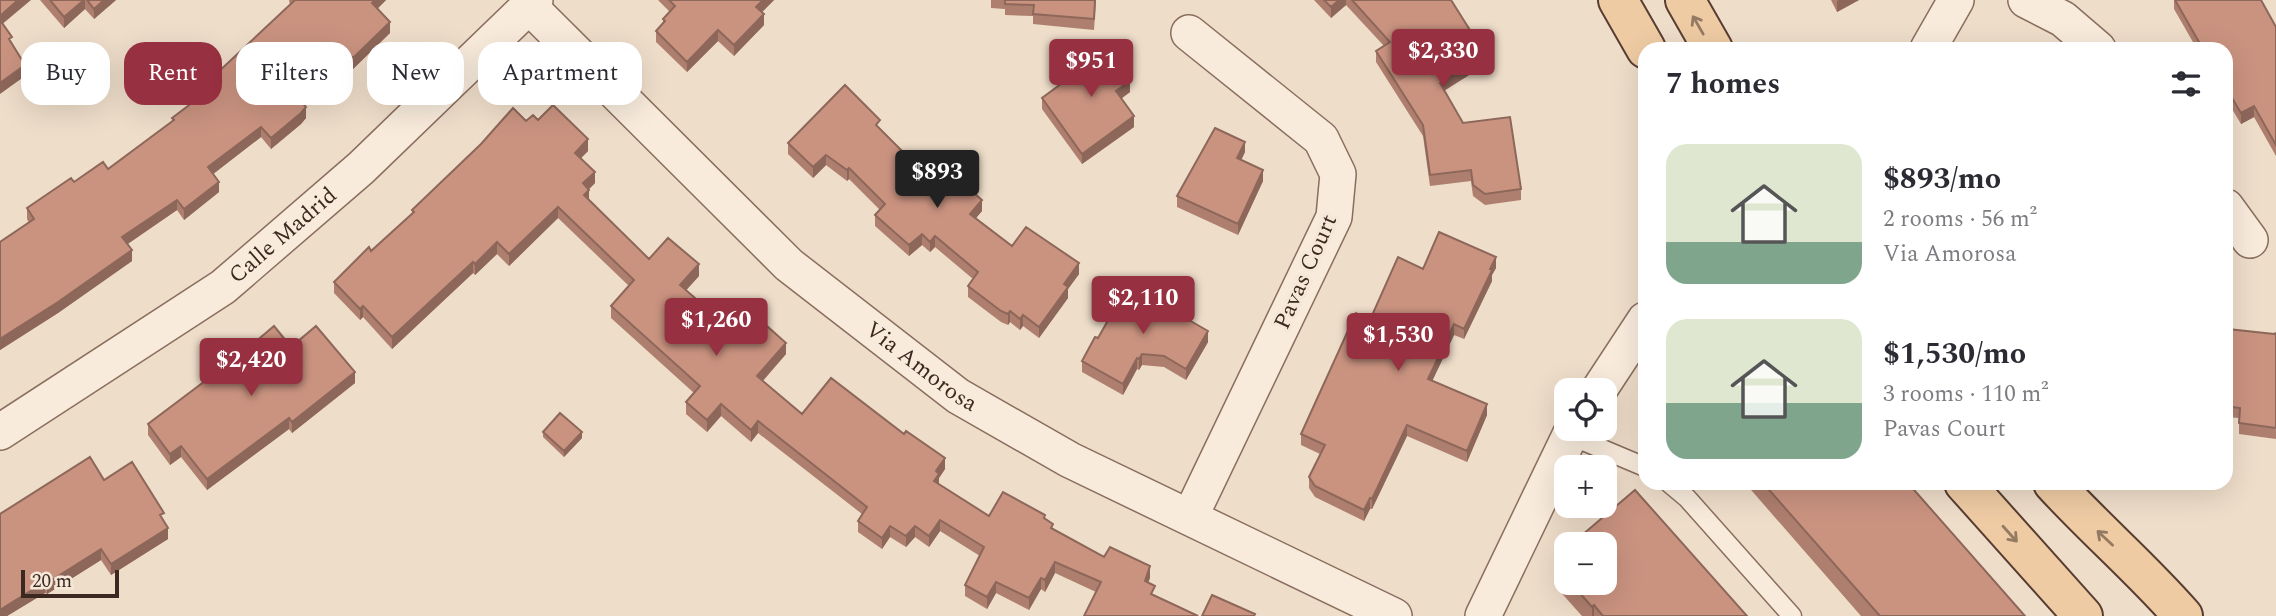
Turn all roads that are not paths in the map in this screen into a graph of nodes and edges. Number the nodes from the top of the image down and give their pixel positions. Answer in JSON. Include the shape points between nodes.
{"nodes":[{"id":1,"x":1618,"y":0,"type":"edge"},
{"id":2,"x":1685,"y":0,"type":"edge"},
{"id":3,"x":1956,"y":0,"type":"edge"},
{"id":4,"x":2026,"y":0,"type":"edge"},
{"id":5,"x":532,"y":3,"type":"edge"},
{"id":6,"x":1189,"y":33,"type":"dead end"},
{"id":7,"x":1642,"y":42,"type":"edge"},
{"id":8,"x":1709,"y":42,"type":"edge"},
{"id":9,"x":1932,"y":42,"type":"edge"},
{"id":10,"x":2090,"y":42,"type":"edge"},
{"id":11,"x":2233,"y":217,"type":"edge"},
{"id":12,"x":2250,"y":240,"type":"dead end"},
{"id":13,"x":1638,"y":330,"type":"edge"},
{"id":14,"x":1606,"y":378,"type":"edge"},
{"id":15,"x":0,"y":432,"type":"edge"},
{"id":16,"x":1567,"y":441,"type":"edge"},
{"id":17,"x":1590,"y":441,"type":"edge"},
{"id":18,"x":1638,"y":464,"type":"edge"},
{"id":19,"x":1677,"y":490,"type":"edge"},
{"id":20,"x":1970,"y":490,"type":"edge"},
{"id":21,"x":2059,"y":490,"type":"edge"},
{"id":22,"x":1190,"y":517,"type":"junction"},
{"id":23,"x":1394,"y":616,"type":"edge"},
{"id":24,"x":1483,"y":616,"type":"edge"},
{"id":25,"x":1792,"y":616,"type":"edge"},
{"id":26,"x":2083,"y":616,"type":"edge"},
{"id":27,"x":2183,"y":616,"type":"edge"}],
"edges":[{"from":1,"to":7,"type":"main road"},
{"from":8,"to":2,"type":"main road","one_way":true},
{"from":3,"to":9,"type":"street"},
{"from":4,"to":10,"type":"street","via":[[2063,19]]},
{"from":5,"to":15,"type":"street","name":"Calle Madrid","via":[[362,168],[223,287]]},
{"from":5,"to":22,"type":"street","name":"Via Amorosa","via":[[789,265],[947,388],[1070,460]]},
{"from":6,"to":22,"type":"street","name":"Pavas Court","via":[[1321,139],[1338,174],[1334,217]]},
{"from":11,"to":12,"type":"street"},
{"from":13,"to":14,"type":"street"},
{"from":16,"to":24,"type":"street"},
{"from":17,"to":18,"type":"lane"},
{"from":19,"to":25,"type":"lane"},
{"from":20,"to":26,"type":"main road","one_way":true},
{"from":27,"to":21,"type":"main road","one_way":true},
{"from":22,"to":23,"type":"street","name":"Via Amorosa"}]}
